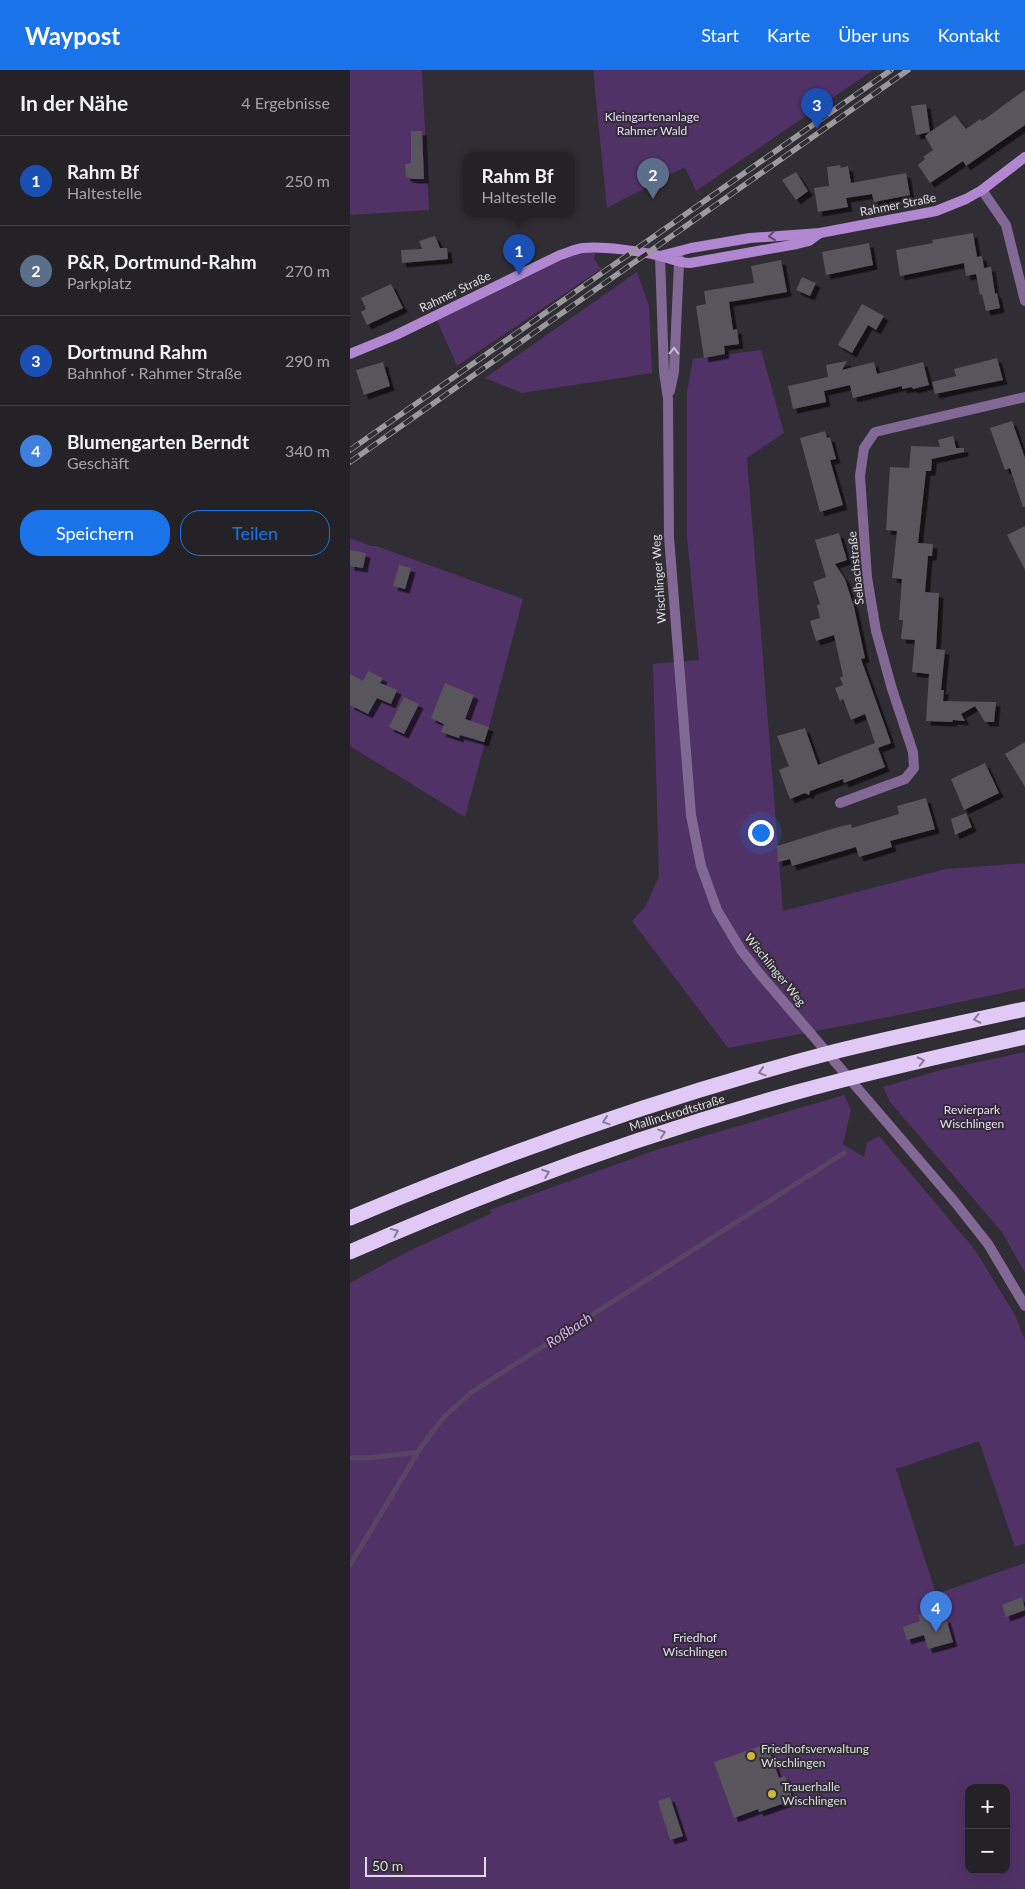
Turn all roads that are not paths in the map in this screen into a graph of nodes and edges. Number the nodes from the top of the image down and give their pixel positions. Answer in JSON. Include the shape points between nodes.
{"nodes":[{"id":1,"x":1025,"y":157,"type":"edge"},
{"id":2,"x":982,"y":190,"type":"junction"},
{"id":3,"x":820,"y":233,"type":"junction"},
{"id":4,"x":678,"y":250,"type":"junction"},
{"id":5,"x":660,"y":256,"type":"junction"},
{"id":6,"x":679,"y":263,"type":"junction"},
{"id":7,"x":1025,"y":301,"type":"edge"},
{"id":8,"x":350,"y":354,"type":"edge"},
{"id":9,"x":1025,"y":397,"type":"edge"},
{"id":10,"x":668,"y":399,"type":"junction"},
{"id":11,"x":840,"y":803,"type":"dead end"},
{"id":12,"x":1025,"y":1009,"type":"edge"},
{"id":13,"x":1025,"y":1037,"type":"edge"},
{"id":14,"x":350,"y":1218,"type":"edge"},
{"id":15,"x":350,"y":1252,"type":"edge"},
{"id":16,"x":1025,"y":1306,"type":"edge"}],
"edges":[{"from":1,"to":2,"type":"main road","name":"Rahmer Straße"},
{"from":2,"to":3,"type":"main road","name":"Rahmer Straße","via":[[936,211]]},
{"from":2,"to":7,"type":"street","via":[[1006,224]]},
{"from":3,"to":4,"type":"main road","name":"Rahmer Straße","one_way":true,"via":[[750,238]]},
{"from":3,"to":6,"type":"main road","name":"Rahmer Straße","via":[[797,244],[708,261]]},
{"from":4,"to":5,"type":"main road","name":"Rahmer Straße"},
{"from":4,"to":6,"type":"street","name":"Wischlinger Weg"},
{"from":5,"to":6,"type":"main road","name":"Rahmer Straße"},
{"from":5,"to":8,"type":"main road","name":"Rahmer Straße","via":[[581,248],[560,255],[396,336]]},
{"from":5,"to":10,"type":"street","name":"Wischlinger Weg"},
{"from":10,"to":6,"type":"street","name":"Wischlinger Weg","one_way":true,"via":[[674,372]]},
{"from":9,"to":11,"type":"street","name":"Selbachstraße","via":[[875,432],[864,448],[860,476],[867,577],[876,631],[913,752],[914,768],[905,779]]},
{"from":10,"to":16,"type":"street","name":"Wischlinger Weg","via":[[669,537],[691,815],[702,866],[717,910],[741,950],[988,1244]]},
{"from":12,"to":14,"type":"highway","name":"Mallinckrodtstraße","one_way":true,"via":[[841,1050],[671,1099],[446,1178]]},
{"from":15,"to":13,"type":"highway","name":"Mallinckrodtstraße","one_way":true,"via":[[503,1188],[680,1127],[798,1092]]}]}
